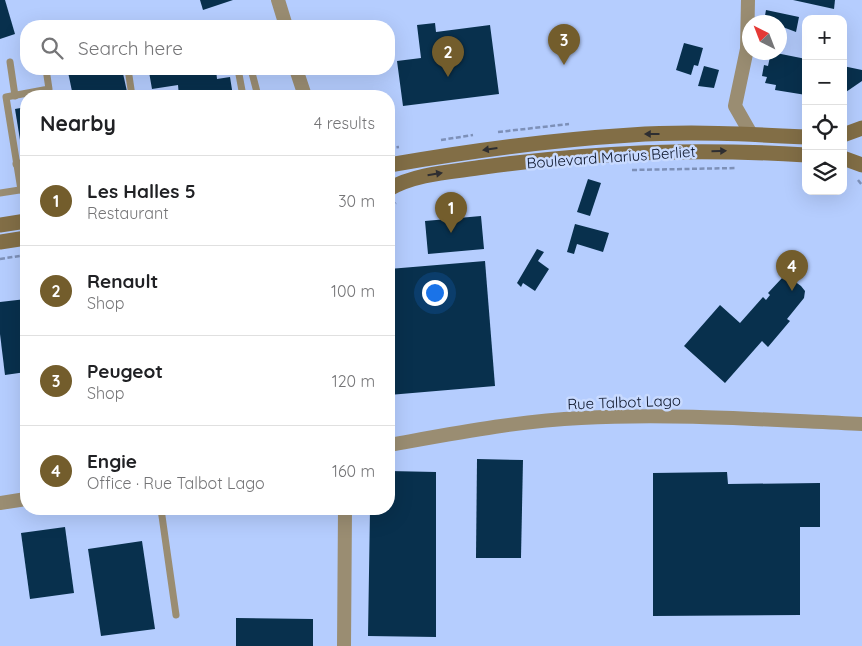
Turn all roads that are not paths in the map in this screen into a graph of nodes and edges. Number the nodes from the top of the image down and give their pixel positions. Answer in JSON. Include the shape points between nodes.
{"nodes":[{"id":1,"x":278,"y":0,"type":"edge"},
{"id":2,"x":748,"y":0,"type":"edge"},
{"id":3,"x":280,"y":20,"type":"edge"},
{"id":4,"x":10,"y":62,"type":"dead end"},
{"id":5,"x":47,"y":75,"type":"edge"},
{"id":6,"x":129,"y":75,"type":"edge"},
{"id":7,"x":239,"y":75,"type":"edge"},
{"id":8,"x":253,"y":75,"type":"edge"},
{"id":9,"x":297,"y":75,"type":"edge"},
{"id":10,"x":297,"y":75,"type":"edge"},
{"id":11,"x":44,"y":90,"type":"edge"},
{"id":12,"x":131,"y":90,"type":"edge"},
{"id":13,"x":242,"y":90,"type":"edge"},
{"id":14,"x":256,"y":90,"type":"edge"},
{"id":15,"x":297,"y":90,"type":"edge"},
{"id":16,"x":303,"y":90,"type":"edge"},
{"id":17,"x":20,"y":95,"type":"edge"},
{"id":18,"x":15,"y":96,"type":"junction"},
{"id":19,"x":862,"y":128,"type":"edge"},
{"id":20,"x":751,"y":134,"type":"junction"},
{"id":21,"x":847,"y":134,"type":"edge"},
{"id":22,"x":802,"y":137,"type":"edge"},
{"id":23,"x":802,"y":155,"type":"edge"},
{"id":24,"x":847,"y":159,"type":"edge"},
{"id":25,"x":20,"y":163,"type":"edge"},
{"id":26,"x":16,"y":164,"type":"junction"},
{"id":27,"x":395,"y":164,"type":"edge"},
{"id":28,"x":862,"y":165,"type":"edge"},
{"id":29,"x":20,"y":177,"type":"edge"},
{"id":30,"x":395,"y":186,"type":"edge"},
{"id":31,"x":20,"y":190,"type":"edge"},
{"id":32,"x":0,"y":193,"type":"edge"},
{"id":33,"x":20,"y":222,"type":"edge"},
{"id":34,"x":0,"y":225,"type":"edge"},
{"id":35,"x":20,"y":239,"type":"edge"},
{"id":36,"x":0,"y":242,"type":"edge"},
{"id":37,"x":862,"y":424,"type":"edge"},
{"id":38,"x":395,"y":444,"type":"edge"},
{"id":39,"x":20,"y":500,"type":"edge"},
{"id":40,"x":0,"y":503,"type":"edge"},
{"id":41,"x":162,"y":515,"type":"edge"},
{"id":42,"x":345,"y":515,"type":"edge"},
{"id":43,"x":176,"y":615,"type":"dead end"},
{"id":44,"x":344,"y":646,"type":"edge"}],
"edges":[{"from":1,"to":3,"type":"street"},
{"from":2,"to":20,"type":"street","via":[[747,49],[735,106]]},
{"from":4,"to":18,"type":"lane"},
{"from":5,"to":11,"type":"lane","via":[[49,89]]},
{"from":6,"to":12,"type":"lane"},
{"from":7,"to":13,"type":"lane"},
{"from":8,"to":14,"type":"lane"},
{"from":9,"to":15,"type":"street"},
{"from":10,"to":16,"type":"street"},
{"from":17,"to":18,"type":"lane"},
{"from":18,"to":26,"type":"lane","via":[[6,97]]},
{"from":19,"to":21,"type":"main road"},
{"from":20,"to":22,"type":"main road","name":"Boulevard Marius Berliet"},
{"from":20,"to":27,"type":"main road","name":"Boulevard Marius Berliet","one_way":true,"via":[[632,134],[554,141]]},
{"from":30,"to":23,"type":"main road","name":"Boulevard Marius Berliet","one_way":true,"via":[[430,175],[555,157],[727,150]]},
{"from":24,"to":28,"type":"main road"},
{"from":25,"to":26,"type":"lane"},
{"from":26,"to":29,"type":"lane"},
{"from":31,"to":32,"type":"lane"},
{"from":33,"to":34,"type":"main road"},
{"from":35,"to":36,"type":"main road"},
{"from":37,"to":38,"type":"street","name":"Rue Talbot Lago","via":[[679,416],[579,418]]},
{"from":39,"to":40,"type":"street"},
{"from":41,"to":43,"type":"lane"},
{"from":42,"to":44,"type":"street"}]}
